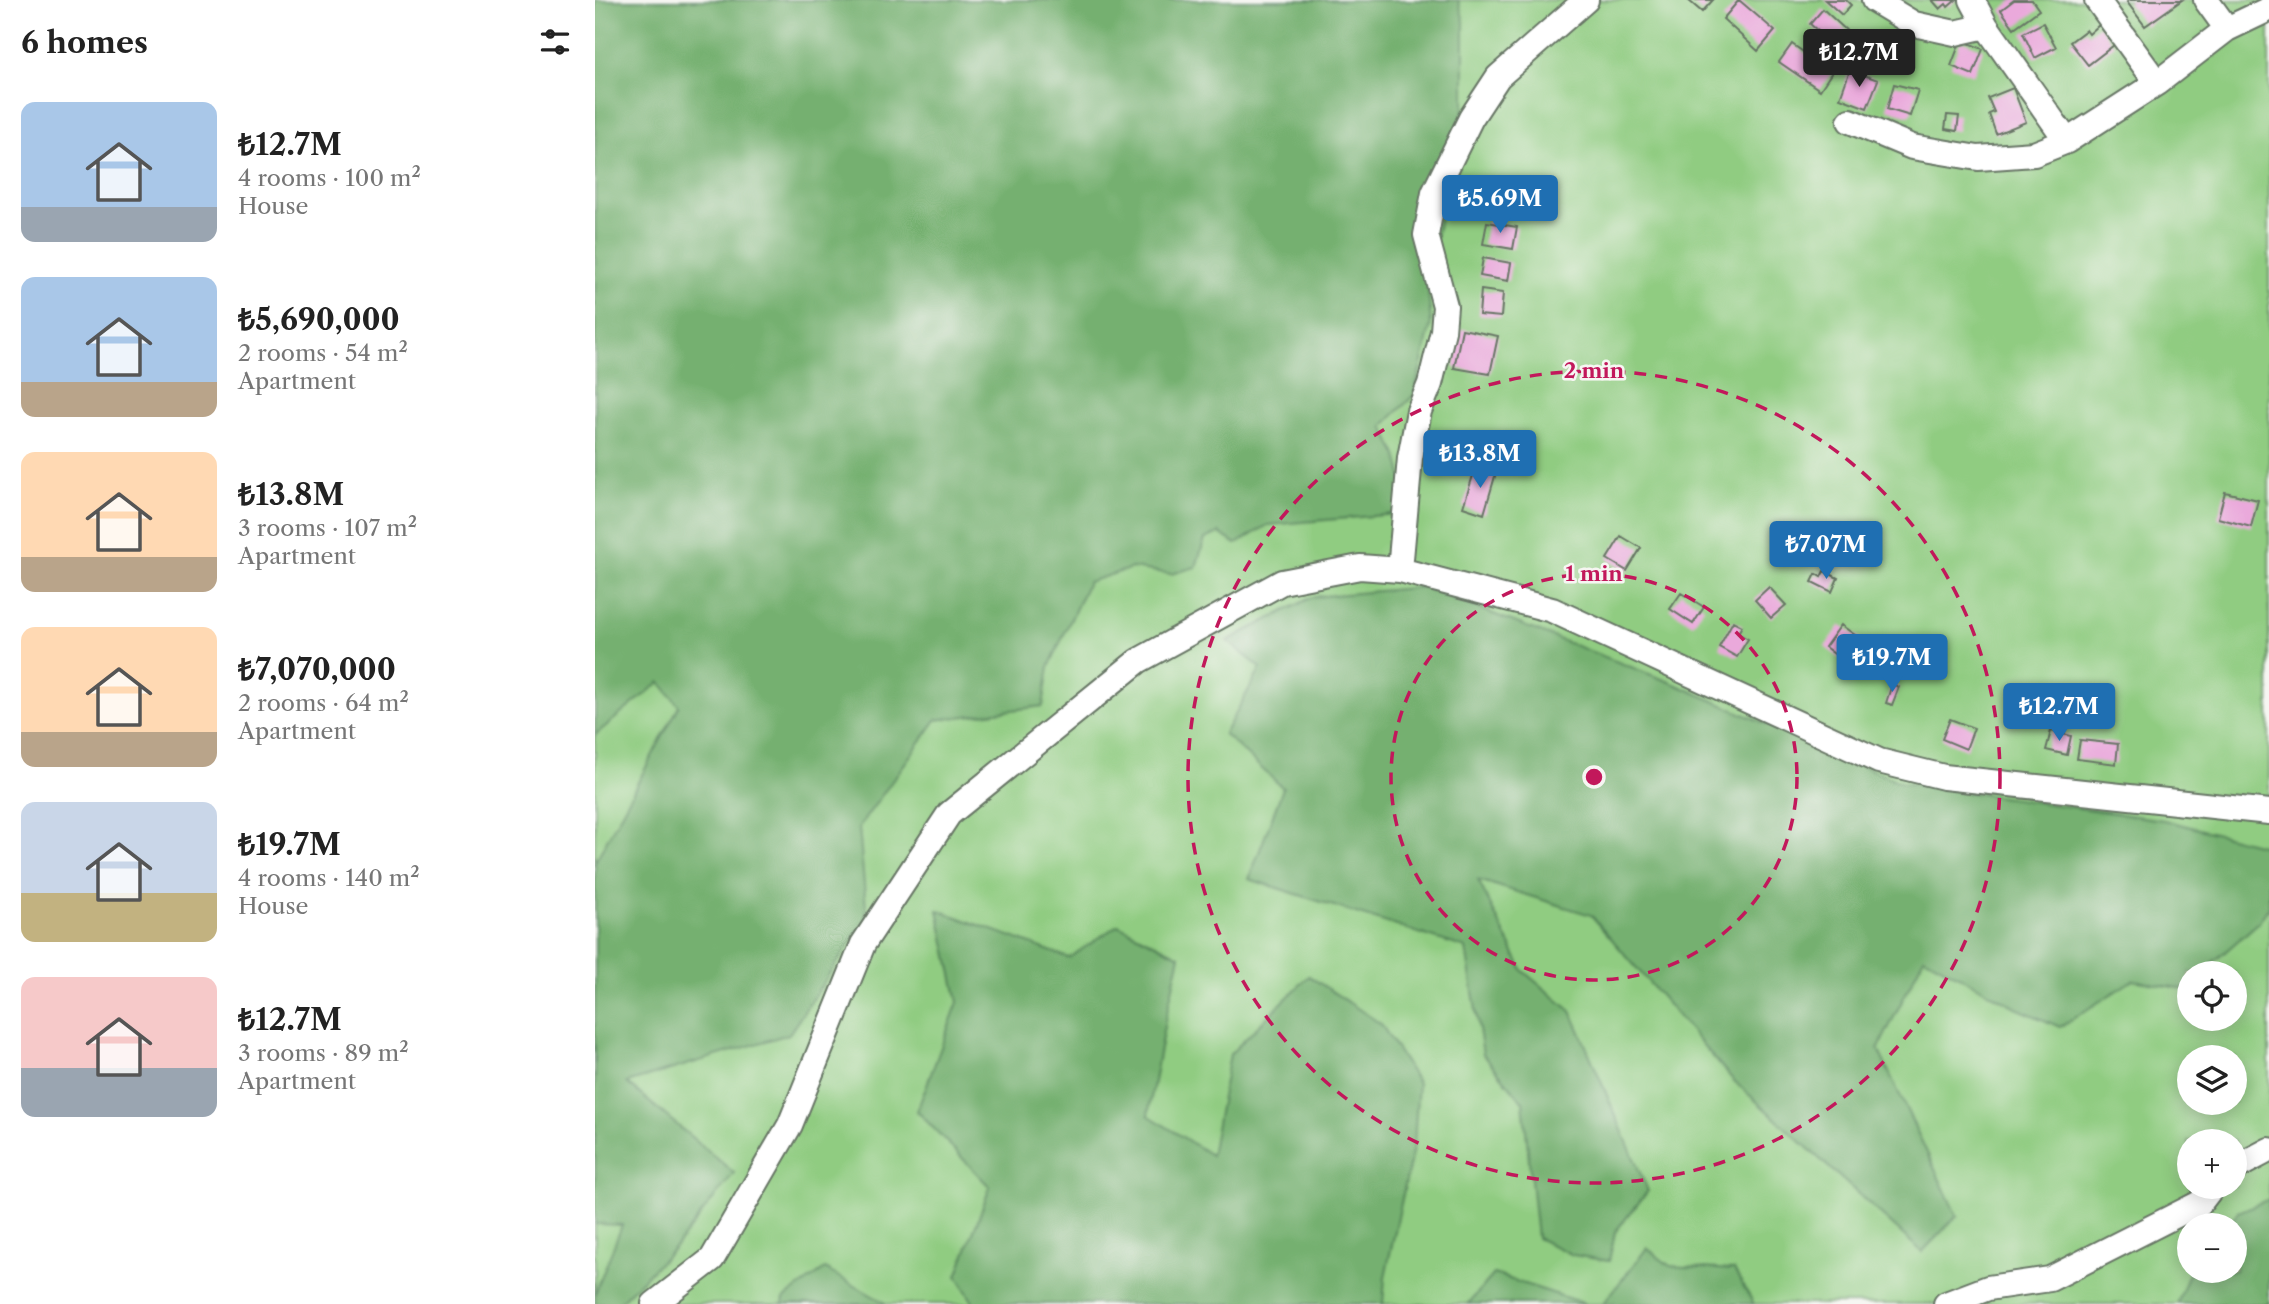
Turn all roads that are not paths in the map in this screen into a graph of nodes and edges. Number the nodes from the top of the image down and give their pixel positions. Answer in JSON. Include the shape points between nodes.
{"nodes":[{"id":1,"x":1586,"y":0,"type":"edge"},
{"id":2,"x":1874,"y":0,"type":"edge"},
{"id":3,"x":1972,"y":0,"type":"edge"},
{"id":4,"x":2097,"y":0,"type":"edge"},
{"id":5,"x":2206,"y":0,"type":"edge"},
{"id":6,"x":2269,"y":9,"type":"edge"},
{"id":7,"x":1986,"y":26,"type":"junction"},
{"id":8,"x":2227,"y":29,"type":"junction"},
{"id":9,"x":2157,"y":83,"type":"junction"},
{"id":10,"x":1850,"y":121,"type":"dead end"},
{"id":11,"x":2067,"y":141,"type":"junction"},
{"id":12,"x":1400,"y":570,"type":"junction"},
{"id":13,"x":2269,"y":812,"type":"edge"},
{"id":14,"x":2269,"y":1150,"type":"edge"},
{"id":15,"x":2247,"y":1162,"type":"edge"},
{"id":16,"x":2203,"y":1199,"type":"edge"},
{"id":17,"x":654,"y":1304,"type":"edge"},
{"id":18,"x":1946,"y":1304,"type":"edge"}],
"edges":[{"from":1,"to":12,"type":"street","via":[[1498,77],[1471,117],[1433,193],[1426,235],[1445,306],[1443,331],[1410,458]]},
{"from":2,"to":7,"type":"street","via":[[1914,24],[1955,33]]},
{"from":3,"to":7,"type":"street"},
{"from":4,"to":9,"type":"street"},
{"from":5,"to":8,"type":"street"},
{"from":6,"to":8,"type":"street"},
{"from":7,"to":11,"type":"street"},
{"from":8,"to":9,"type":"street"},
{"from":9,"to":11,"type":"street"},
{"from":10,"to":11,"type":"street","via":[[1912,147],[1978,158],[2034,154]]},
{"from":12,"to":13,"type":"street","via":[[1552,610],[1879,761],[1944,777]]},
{"from":12,"to":17,"type":"street","via":[[1360,567],[1282,582],[1138,660],[949,814],[863,944],[790,1125],[712,1259]]},
{"from":14,"to":15,"type":"street"},
{"from":16,"to":18,"type":"street","via":[[2050,1279],[1988,1288]]}]}
